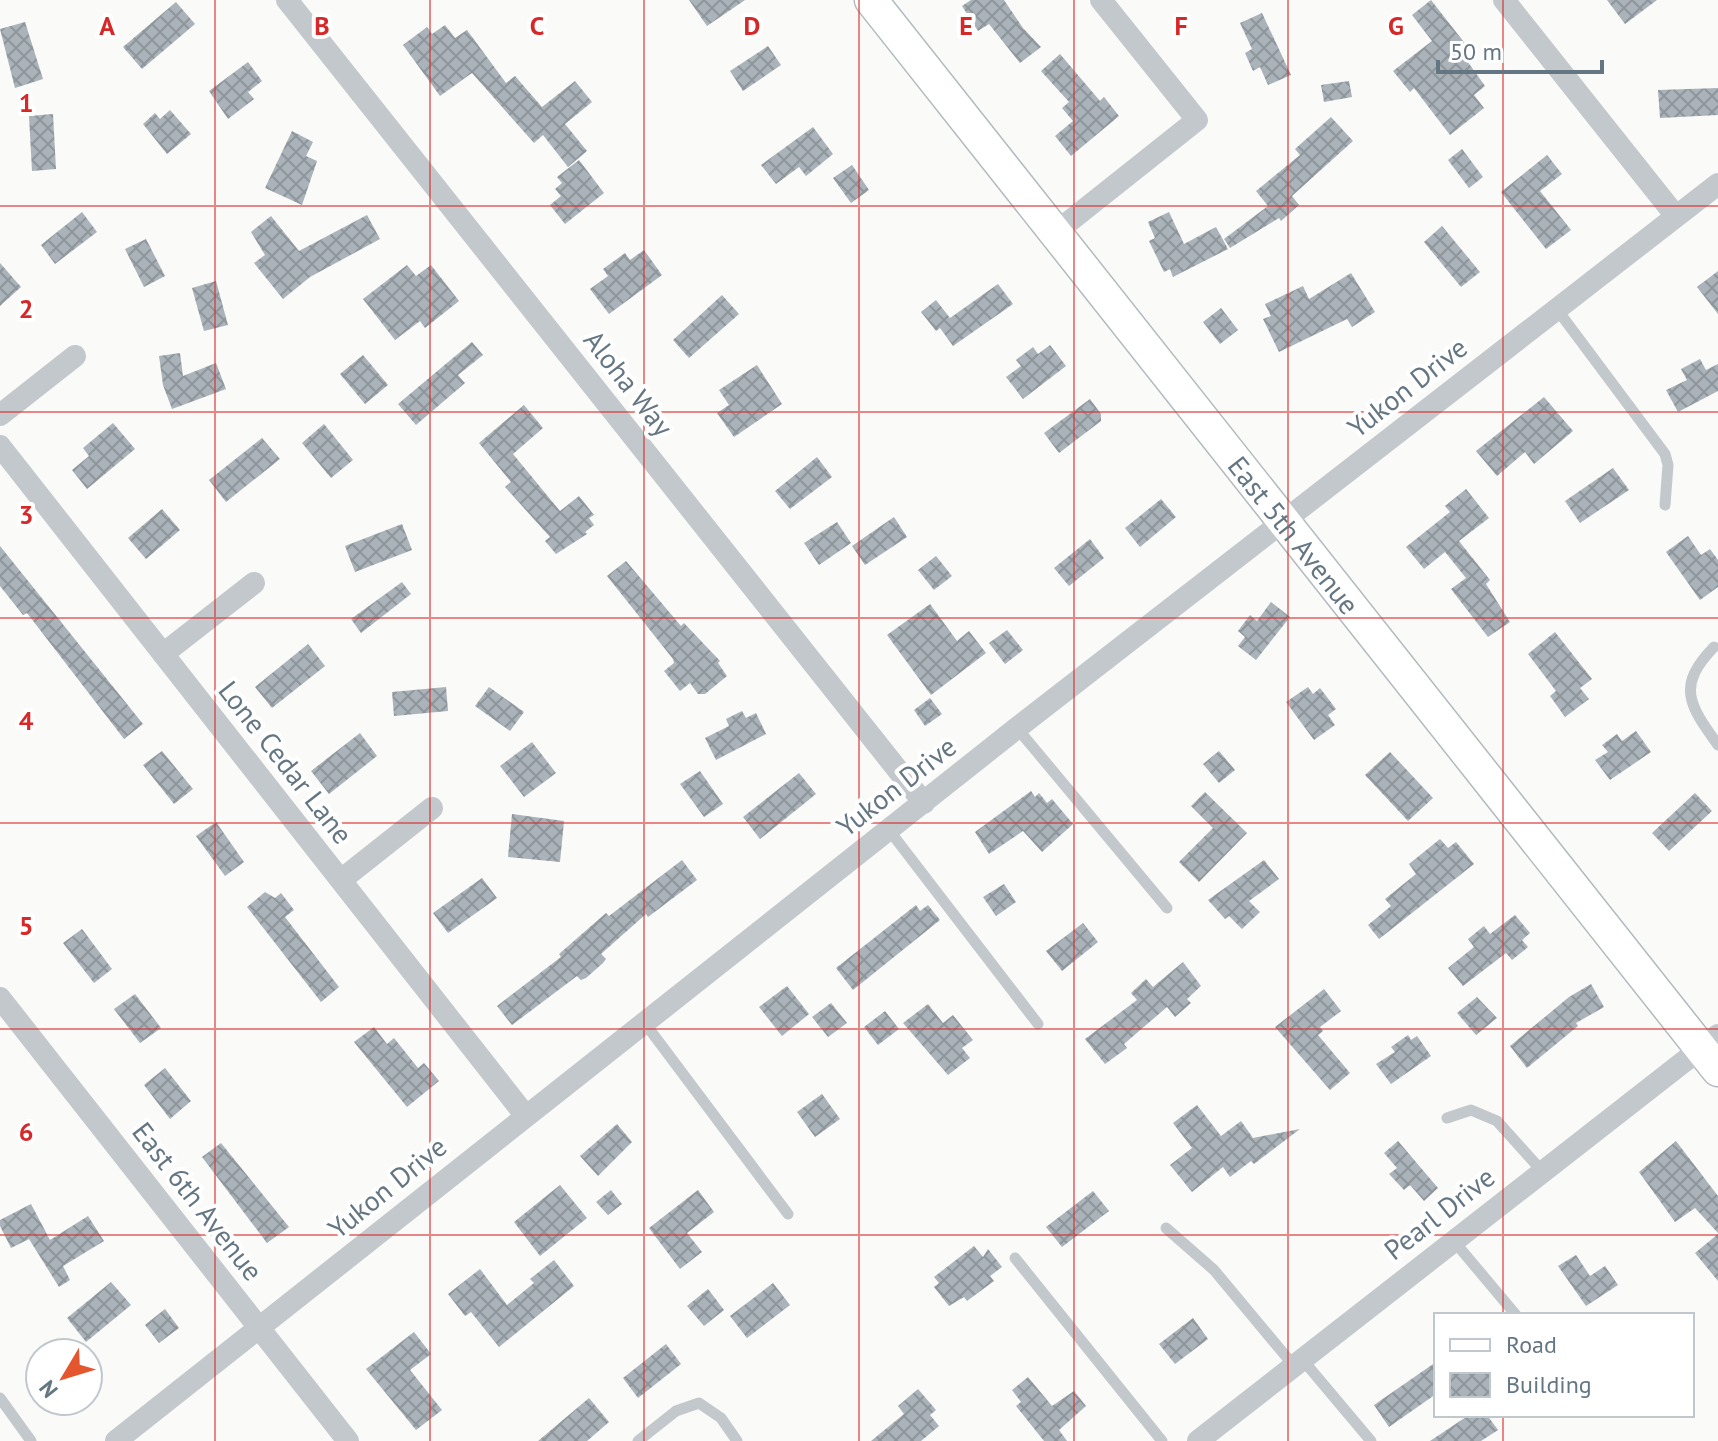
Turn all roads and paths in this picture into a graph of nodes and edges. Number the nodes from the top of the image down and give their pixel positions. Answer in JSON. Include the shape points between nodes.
{"nodes":[{"id":1,"x":287,"y":0,"type":"edge"},
{"id":2,"x":871,"y":0,"type":"edge"},
{"id":3,"x":1101,"y":0,"type":"edge"},
{"id":4,"x":1504,"y":0,"type":"edge"},
{"id":5,"x":1718,"y":184,"type":"edge"},
{"id":6,"x":1675,"y":215,"type":"junction"},
{"id":7,"x":1056,"y":232,"type":"junction"},
{"id":8,"x":1556,"y":308,"type":"junction"},
{"id":9,"x":75,"y":356,"type":"dead end"},
{"id":10,"x":0,"y":415,"type":"edge"},
{"id":11,"x":0,"y":446,"type":"edge"},
{"id":12,"x":1665,"y":505,"type":"dead end"},
{"id":13,"x":1285,"y":520,"type":"junction"},
{"id":14,"x":254,"y":583,"type":"dead end"},
{"id":15,"x":1714,"y":647,"type":"dead end"},
{"id":16,"x":163,"y":654,"type":"junction"},
{"id":17,"x":1017,"y":728,"type":"junction"},
{"id":18,"x":1718,"y":745,"type":"edge"},
{"id":19,"x":924,"y":803,"type":"junction"},
{"id":20,"x":432,"y":808,"type":"dead end"},
{"id":21,"x":889,"y":830,"type":"junction"},
{"id":22,"x":341,"y":880,"type":"junction"},
{"id":23,"x":1167,"y":908,"type":"dead end"},
{"id":24,"x":0,"y":998,"type":"edge"},
{"id":25,"x":644,"y":1022,"type":"junction"},
{"id":26,"x":1038,"y":1024,"type":"dead end"},
{"id":27,"x":1712,"y":1051,"type":"edge"},
{"id":28,"x":525,"y":1115,"type":"junction"},
{"id":29,"x":1447,"y":1118,"type":"dead end"},
{"id":30,"x":1542,"y":1171,"type":"junction"},
{"id":31,"x":788,"y":1214,"type":"dead end"},
{"id":32,"x":1166,"y":1228,"type":"dead end"},
{"id":33,"x":1453,"y":1240,"type":"junction"},
{"id":34,"x":1015,"y":1258,"type":"dead end"},
{"id":35,"x":1514,"y":1313,"type":"edge"},
{"id":36,"x":260,"y":1328,"type":"junction"},
{"id":37,"x":1298,"y":1363,"type":"junction"},
{"id":38,"x":0,"y":1398,"type":"edge"},
{"id":39,"x":31,"y":1441,"type":"edge"},
{"id":40,"x":116,"y":1441,"type":"edge"},
{"id":41,"x":348,"y":1441,"type":"edge"},
{"id":42,"x":638,"y":1441,"type":"edge"},
{"id":43,"x":737,"y":1441,"type":"edge"},
{"id":44,"x":1162,"y":1441,"type":"edge"},
{"id":45,"x":1198,"y":1441,"type":"edge"},
{"id":46,"x":1371,"y":1441,"type":"edge"}],
"edges":[{"from":1,"to":19,"type":"street","name":"Aloha Way"},
{"from":2,"to":7,"type":"street","name":"East 5th Avenue"},
{"from":3,"to":7,"type":"street","via":[[1197,120]]},
{"from":4,"to":6,"type":"street"},
{"from":5,"to":6,"type":"street","name":"Yukon Drive"},
{"from":6,"to":8,"type":"street","name":"Yukon Drive"},
{"from":7,"to":13,"type":"street","name":"East 5th Avenue"},
{"from":8,"to":12,"type":"lane","via":[[1665,454]]},
{"from":8,"to":13,"type":"street","name":"Yukon Drive"},
{"from":9,"to":10,"type":"street"},
{"from":11,"to":16,"type":"street","name":"Lone Cedar Lane"},
{"from":13,"to":17,"type":"street","name":"Yukon Drive"},
{"from":13,"to":27,"type":"street","name":"East 5th Avenue"},
{"from":14,"to":16,"type":"street"},
{"from":15,"to":18,"type":"lane","via":[[1690,681],[1691,702]]},
{"from":16,"to":22,"type":"street","name":"Lone Cedar Lane"},
{"from":17,"to":19,"type":"street","name":"Yukon Drive"},
{"from":17,"to":23,"type":"lane"},
{"from":19,"to":21,"type":"street","name":"Yukon Drive"},
{"from":20,"to":22,"type":"street"},
{"from":21,"to":25,"type":"street","name":"Yukon Drive"},
{"from":21,"to":26,"type":"lane"},
{"from":22,"to":28,"type":"street","name":"Lone Cedar Lane"},
{"from":24,"to":36,"type":"street","name":"East 6th Avenue"},
{"from":25,"to":28,"type":"street","name":"Yukon Drive"},
{"from":25,"to":31,"type":"lane"},
{"from":27,"to":30,"type":"street","name":"Pearl Drive"},
{"from":28,"to":36,"type":"street","name":"Yukon Drive"},
{"from":29,"to":30,"type":"lane","via":[[1471,1110],[1483,1114],[1511,1133]]},
{"from":30,"to":33,"type":"street","name":"Pearl Drive"},
{"from":32,"to":37,"type":"lane","via":[[1214,1270]]},
{"from":33,"to":35,"type":"lane"},
{"from":33,"to":37,"type":"street","name":"Pearl Drive"},
{"from":34,"to":44,"type":"lane"},
{"from":36,"to":40,"type":"street","name":"Yukon Drive"},
{"from":36,"to":41,"type":"street","name":"East 6th Avenue"},
{"from":37,"to":45,"type":"street","name":"Pearl Drive"},
{"from":37,"to":46,"type":"lane"},
{"from":38,"to":39,"type":"lane"},
{"from":42,"to":43,"type":"lane","via":[[676,1411],[699,1403],[721,1418]]}]}
